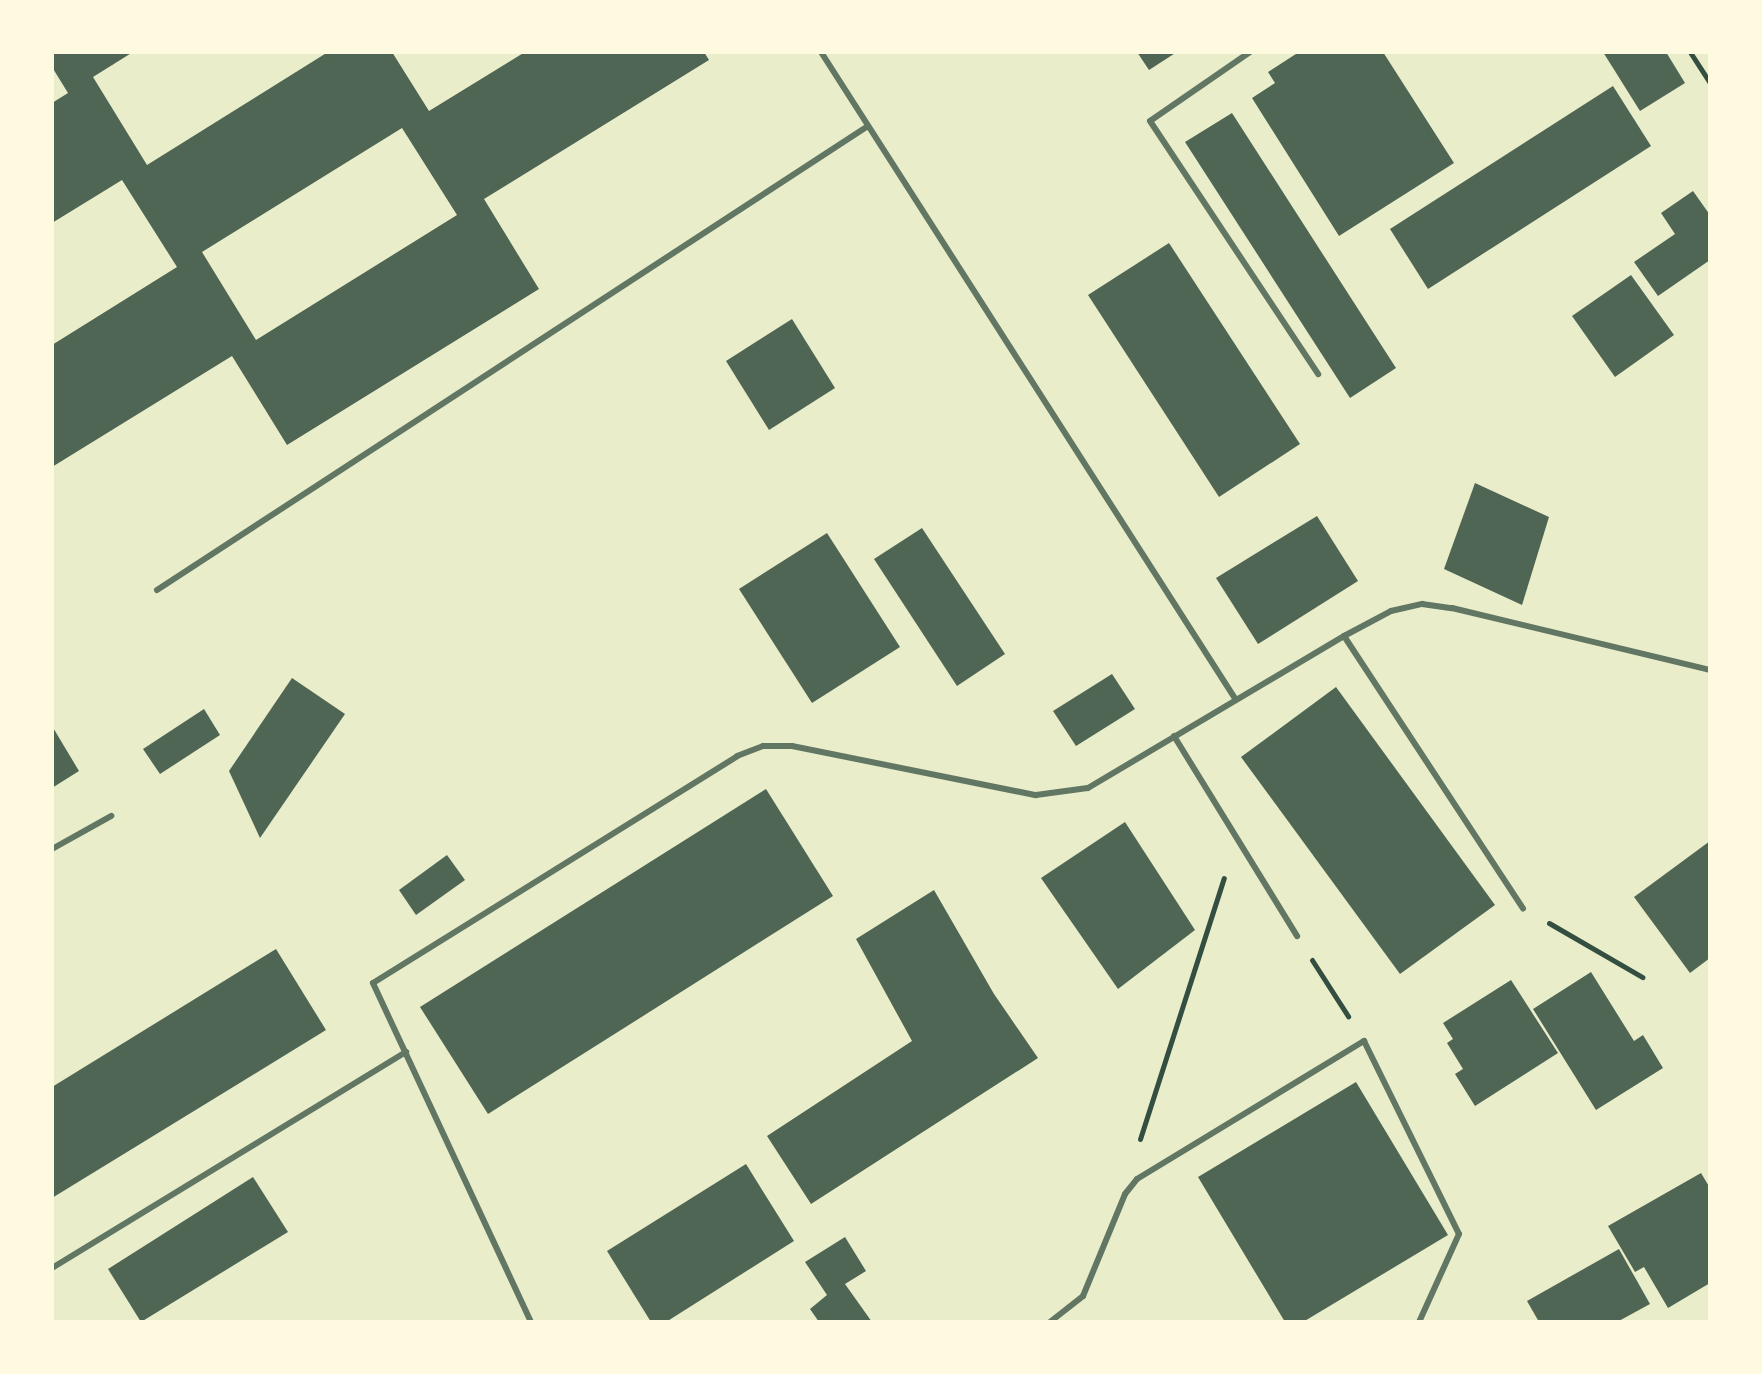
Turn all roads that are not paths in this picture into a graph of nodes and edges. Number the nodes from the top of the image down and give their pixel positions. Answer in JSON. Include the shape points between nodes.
{"nodes":[{"id":1,"x":821,"y":52,"type":"edge"},
{"id":2,"x":1250,"y":52,"type":"edge"},
{"id":3,"x":868,"y":126,"type":"junction"},
{"id":4,"x":1318,"y":374,"type":"dead end"},
{"id":5,"x":157,"y":590,"type":"dead end"},
{"id":6,"x":1344,"y":636,"type":"junction"},
{"id":7,"x":1710,"y":670,"type":"edge"},
{"id":8,"x":1236,"y":700,"type":"junction"},
{"id":9,"x":1174,"y":736,"type":"junction"},
{"id":10,"x":111,"y":816,"type":"dead end"},
{"id":11,"x":52,"y":849,"type":"edge"},
{"id":12,"x":1523,"y":909,"type":"road end"},
{"id":13,"x":1297,"y":936,"type":"road end"},
{"id":14,"x":406,"y":1052,"type":"junction"},
{"id":15,"x":52,"y":1268,"type":"edge"},
{"id":16,"x":531,"y":1322,"type":"edge"},
{"id":17,"x":1050,"y":1322,"type":"edge"},
{"id":18,"x":1419,"y":1322,"type":"edge"}],
"edges":[{"from":1,"to":3,"type":"lane"},
{"from":2,"to":4,"type":"lane","via":[[1150,121]]},
{"from":3,"to":5,"type":"lane"},
{"from":3,"to":8,"type":"lane"},
{"from":6,"to":7,"type":"lane","via":[[1391,611],[1422,604]]},
{"from":6,"to":8,"type":"lane"},
{"from":6,"to":12,"type":"lane"},
{"from":8,"to":9,"type":"lane"},
{"from":9,"to":13,"type":"lane"},
{"from":9,"to":14,"type":"lane","via":[[1088,788],[1036,795],[792,746],[763,746],[737,756],[373,983]]},
{"from":10,"to":11,"type":"lane"},
{"from":14,"to":15,"type":"lane"},
{"from":14,"to":16,"type":"lane"},
{"from":17,"to":18,"type":"lane","via":[[1083,1296],[1125,1194],[1137,1179],[1364,1041],[1459,1234]]}]}
